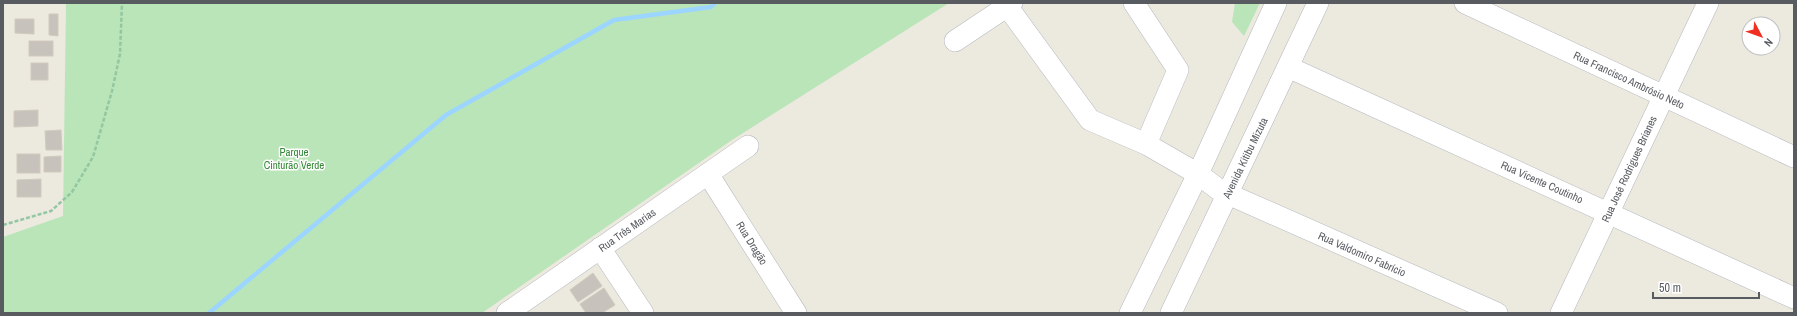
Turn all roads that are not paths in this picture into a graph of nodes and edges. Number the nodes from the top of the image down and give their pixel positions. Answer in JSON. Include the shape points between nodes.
{"nodes":[{"id":1,"x":1134,"y":3,"type":"edge"},
{"id":2,"x":1276,"y":3,"type":"edge"},
{"id":3,"x":1318,"y":3,"type":"edge"},
{"id":4,"x":1465,"y":3,"type":"edge"},
{"id":5,"x":1708,"y":3,"type":"edge"},
{"id":6,"x":1009,"y":5,"type":"edge"},
{"id":7,"x":955,"y":41,"type":"dead end"},
{"id":8,"x":1288,"y":67,"type":"junction"},
{"id":9,"x":1664,"y":96,"type":"junction"},
{"id":10,"x":1146,"y":144,"type":"junction"},
{"id":11,"x":748,"y":146,"type":"dead end"},
{"id":12,"x":1794,"y":157,"type":"edge"},
{"id":13,"x":708,"y":174,"type":"junction"},
{"id":14,"x":1198,"y":174,"type":"junction"},
{"id":15,"x":1228,"y":194,"type":"junction"},
{"id":16,"x":1609,"y":212,"type":"junction"},
{"id":17,"x":600,"y":248,"type":"junction"},
{"id":18,"x":1794,"y":298,"type":"edge"},
{"id":19,"x":507,"y":313,"type":"edge"},
{"id":20,"x":643,"y":313,"type":"edge"},
{"id":21,"x":796,"y":313,"type":"edge"},
{"id":22,"x":1130,"y":313,"type":"edge"},
{"id":23,"x":1171,"y":313,"type":"edge"},
{"id":24,"x":1497,"y":313,"type":"edge"},
{"id":25,"x":1561,"y":313,"type":"edge"}],
"edges":[{"from":1,"to":10,"type":"street","via":[[1178,70]]},
{"from":2,"to":14,"type":"street"},
{"from":3,"to":8,"type":"street","name":"Avenida Kitibu Mizuta"},
{"from":4,"to":9,"type":"street","name":"Rua Francisco Ambrósio Neto"},
{"from":5,"to":9,"type":"street","name":"Rua José Rodrigues Brianes"},
{"from":6,"to":7,"type":"street"},
{"from":6,"to":10,"type":"street","name":"Rua Valdomiro Fabrício","via":[[1090,120]]},
{"from":8,"to":15,"type":"street","name":"Avenida Kitibu Mizuta"},
{"from":8,"to":16,"type":"street","name":"Rua Vicente Coutinho"},
{"from":9,"to":12,"type":"street","name":"Rua Francisco Ambrósio Neto"},
{"from":9,"to":16,"type":"street","name":"Rua José Rodrigues Brianes"},
{"from":10,"to":14,"type":"street","name":"Rua Valdomiro Fabrício"},
{"from":11,"to":13,"type":"street","name":"Rua Três Marias"},
{"from":13,"to":17,"type":"street","name":"Rua Três Marias"},
{"from":13,"to":21,"type":"street","name":"Rua Dragão"},
{"from":14,"to":15,"type":"street","name":"Rua Valdomiro Fabrício"},
{"from":14,"to":22,"type":"street"},
{"from":15,"to":23,"type":"street","name":"Avenida Kitibu Mizuta"},
{"from":15,"to":24,"type":"street","name":"Rua Valdomiro Fabrício"},
{"from":16,"to":18,"type":"street","name":"Rua Vicente Coutinho"},
{"from":16,"to":25,"type":"street","name":"Rua José Rodrigues Brianes"},
{"from":17,"to":19,"type":"street","name":"Rua Três Marias"},
{"from":17,"to":20,"type":"street"}]}
